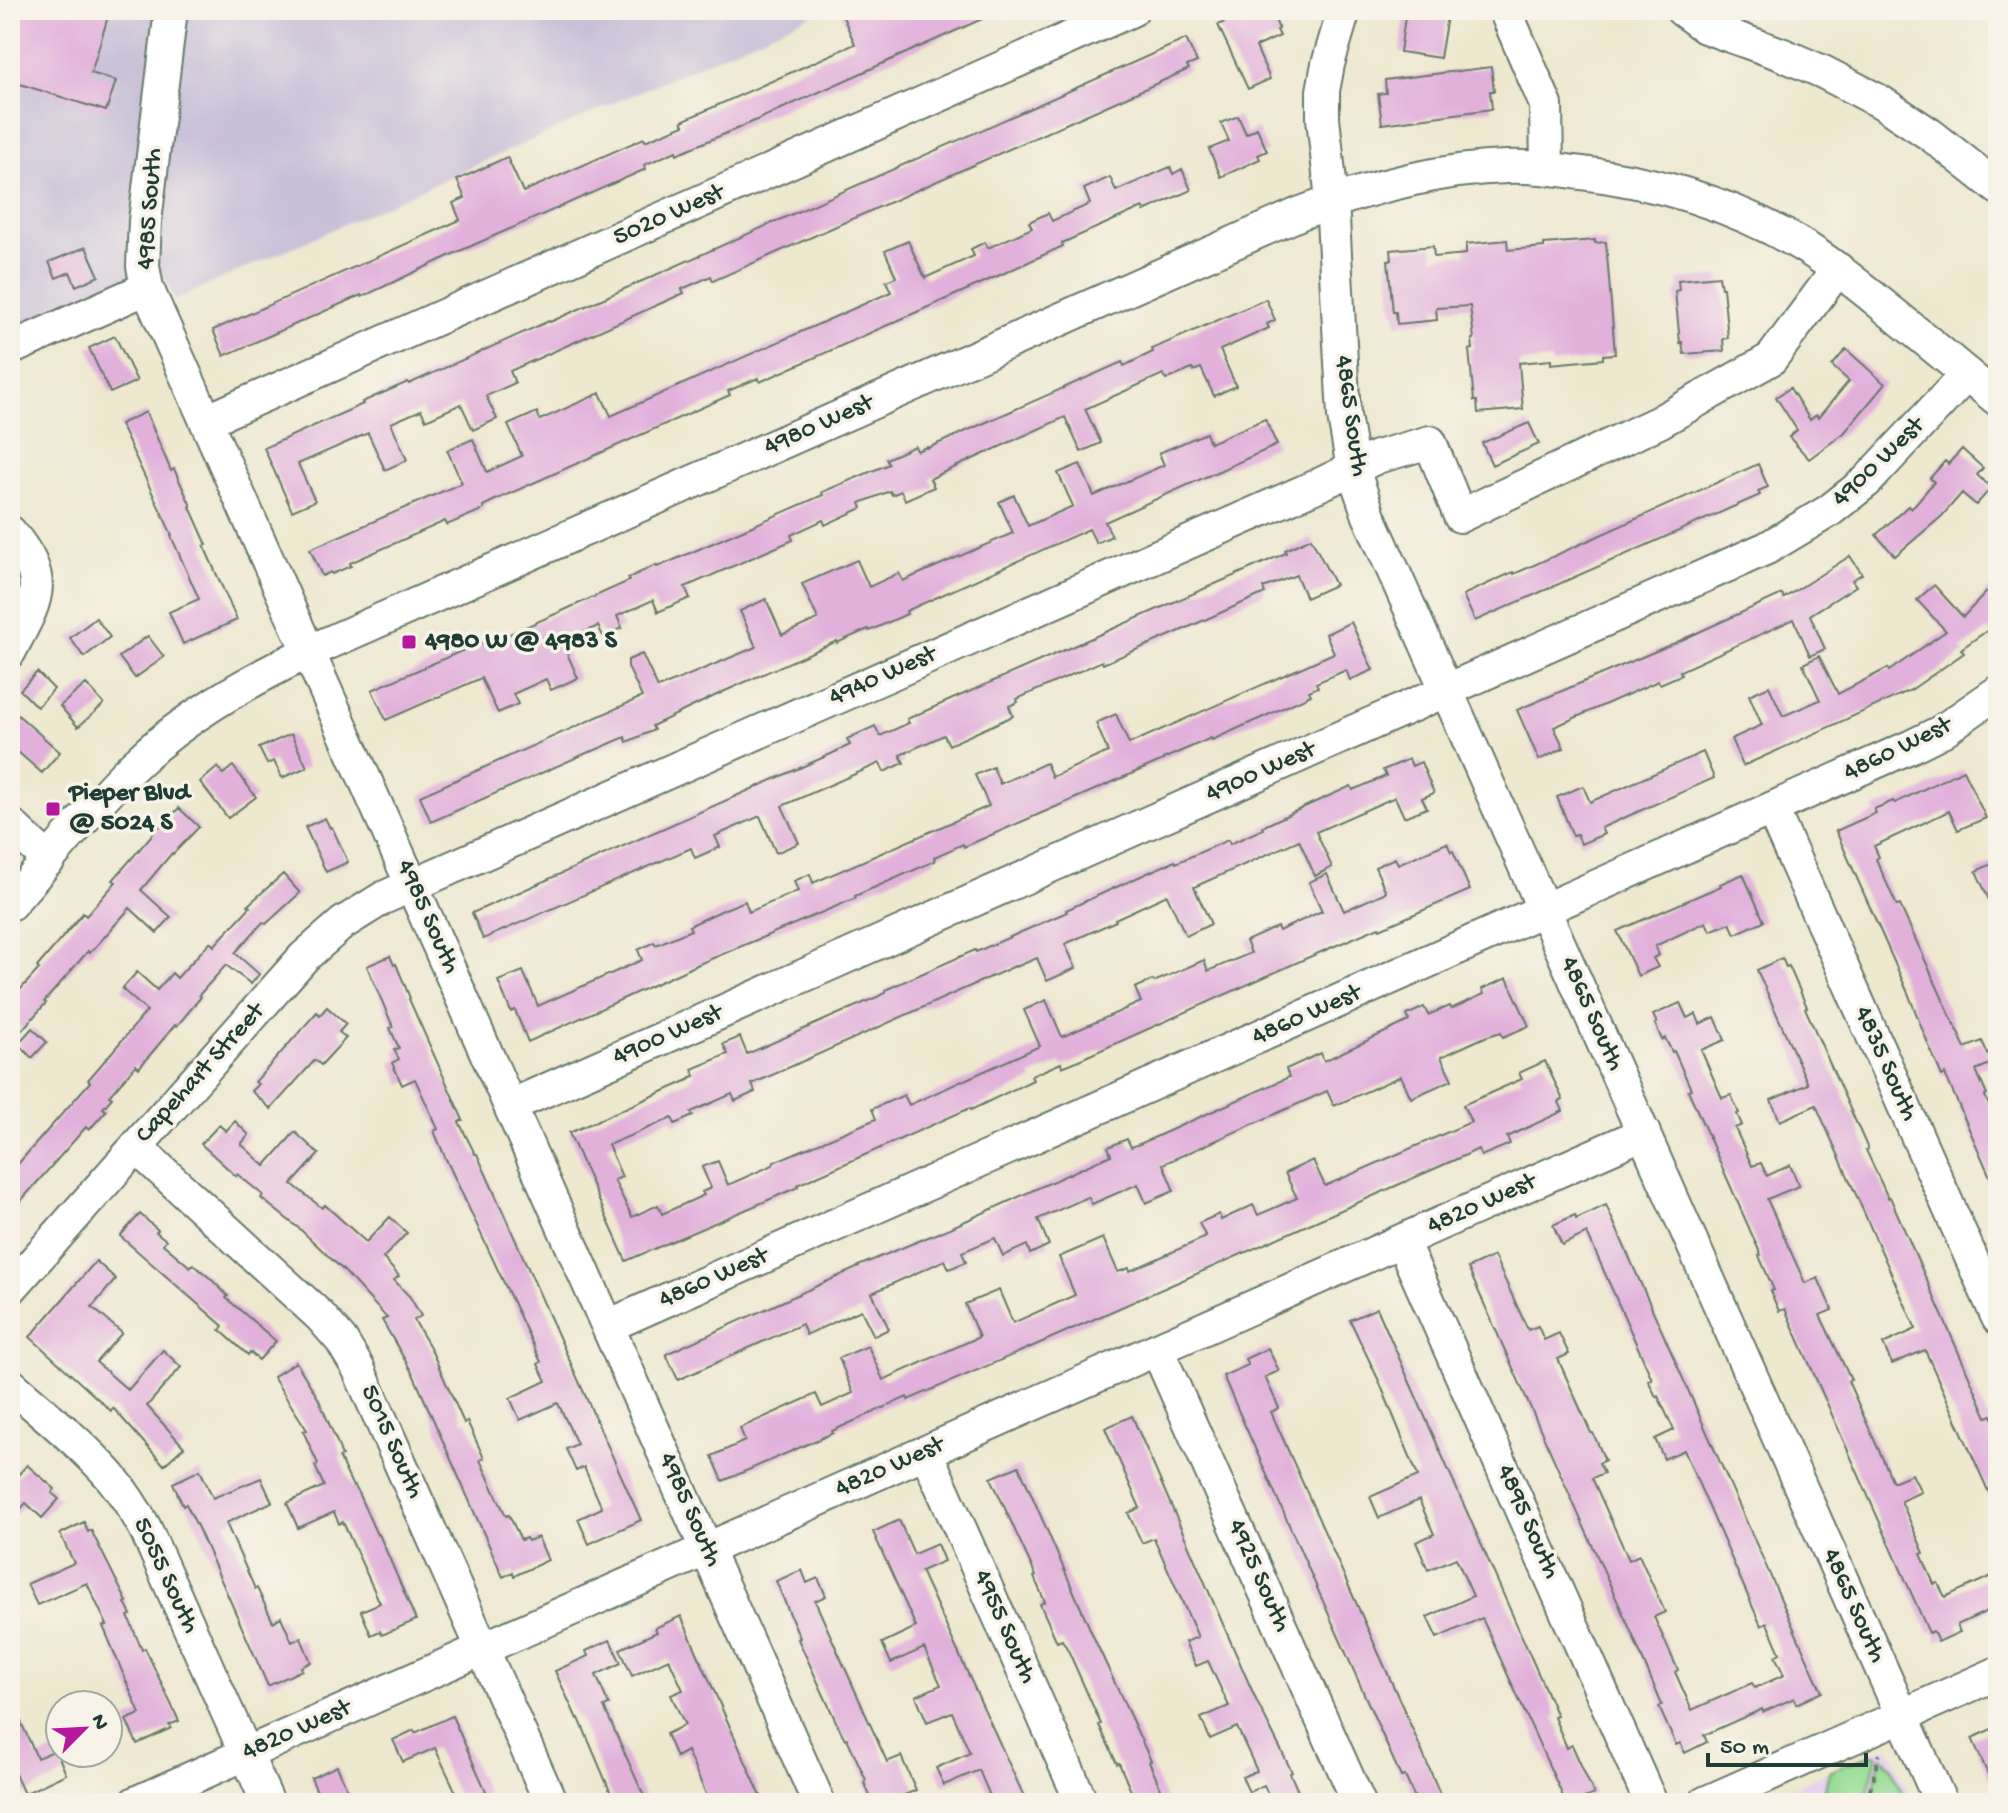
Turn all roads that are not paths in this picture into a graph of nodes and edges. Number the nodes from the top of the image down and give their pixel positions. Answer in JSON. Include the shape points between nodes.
{"nodes":[{"id":1,"x":171,"y":10,"type":"edge"},
{"id":2,"x":1132,"y":10,"type":"edge"},
{"id":3,"x":1344,"y":10,"type":"edge"},
{"id":4,"x":1505,"y":10,"type":"edge"},
{"id":5,"x":1682,"y":10,"type":"edge"},
{"id":6,"x":1547,"y":168,"type":"junction"},
{"id":7,"x":1998,"y":188,"type":"edge"},
{"id":8,"x":1332,"y":201,"type":"junction"},
{"id":9,"x":1838,"y":269,"type":"junction"},
{"id":10,"x":147,"y":288,"type":"junction"},
{"id":11,"x":10,"y":349,"type":"edge"},
{"id":12,"x":1967,"y":374,"type":"junction"},
{"id":13,"x":1998,"y":400,"type":"edge"},
{"id":14,"x":206,"y":421,"type":"junction"},
{"id":15,"x":1353,"y":469,"type":"junction"},
{"id":16,"x":10,"y":532,"type":"edge"},
{"id":17,"x":10,"y":651,"type":"edge"},
{"id":18,"x":308,"y":652,"type":"junction"},
{"id":19,"x":1447,"y":690,"type":"junction"},
{"id":20,"x":1994,"y":706,"type":"edge"},
{"id":21,"x":1772,"y":809,"type":"junction"},
{"id":22,"x":10,"y":824,"type":"edge"},
{"id":23,"x":49,"y":860,"type":"junction"},
{"id":24,"x":413,"y":885,"type":"junction"},
{"id":25,"x":10,"y":904,"type":"edge"},
{"id":26,"x":1545,"y":911,"type":"junction"},
{"id":27,"x":510,"y":1106,"type":"junction"},
{"id":28,"x":1644,"y":1133,"type":"junction"},
{"id":29,"x":136,"y":1147,"type":"junction"},
{"id":30,"x":1402,"y":1241,"type":"junction"},
{"id":31,"x":10,"y":1289,"type":"edge"},
{"id":32,"x":1998,"y":1318,"type":"edge"},
{"id":33,"x":608,"y":1326,"type":"junction"},
{"id":34,"x":1157,"y":1349,"type":"junction"},
{"id":35,"x":10,"y":1384,"type":"edge"},
{"id":36,"x":926,"y":1452,"type":"junction"},
{"id":37,"x":707,"y":1549,"type":"junction"},
{"id":38,"x":482,"y":1649,"type":"junction"},
{"id":39,"x":1998,"y":1673,"type":"edge"},
{"id":40,"x":1902,"y":1716,"type":"junction"},
{"id":41,"x":246,"y":1754,"type":"junction"},
{"id":42,"x":135,"y":1803,"type":"edge"},
{"id":43,"x":268,"y":1803,"type":"edge"},
{"id":44,"x":551,"y":1803,"type":"edge"},
{"id":45,"x":819,"y":1803,"type":"edge"},
{"id":46,"x":1082,"y":1803,"type":"edge"},
{"id":47,"x":1359,"y":1803,"type":"edge"},
{"id":48,"x":1651,"y":1803,"type":"edge"},
{"id":49,"x":1705,"y":1803,"type":"edge"},
{"id":50,"x":1941,"y":1803,"type":"edge"}],
"edges":[{"from":1,"to":10,"type":"street","name":"4985 South","via":[[145,221]]},
{"from":2,"to":14,"type":"street","name":"5020 West"},
{"from":3,"to":8,"type":"street","name":"4865 South","via":[[1323,91]]},
{"from":4,"to":6,"type":"street","via":[[1546,105]]},
{"from":5,"to":7,"type":"street","via":[[1705,27],[1781,54],[1881,102]]},
{"from":6,"to":8,"type":"street","name":"4980 West","via":[[1470,169]]},
{"from":6,"to":9,"type":"street","name":"4980 West","via":[[1606,175],[1707,200],[1769,227]]},
{"from":8,"to":15,"type":"street","name":"4865 South","via":[[1344,416]]},
{"from":8,"to":18,"type":"street","name":"4980 West"},
{"from":9,"to":12,"type":"street","name":"4980 West"},
{"from":9,"to":15,"type":"street","name":"4940 West","via":[[1771,359],[1659,422],[1460,516],[1430,442]]},
{"from":10,"to":11,"type":"street"},
{"from":10,"to":14,"type":"street","name":"4985 South"},
{"from":12,"to":13,"type":"street","name":"4980 West"},
{"from":12,"to":19,"type":"street","name":"4900 West","via":[[1867,481],[1800,530]]},
{"from":14,"to":18,"type":"street","name":"4985 South"},
{"from":15,"to":19,"type":"street","name":"4865 South"},
{"from":15,"to":24,"type":"street","name":"4940 West"},
{"from":16,"to":17,"type":"street","via":[[26,551],[37,580],[34,604]]},
{"from":18,"to":23,"type":"street","name":"4980 West","via":[[239,687],[175,730],[134,765]]},
{"from":18,"to":24,"type":"street","name":"4985 South"},
{"from":19,"to":26,"type":"street","name":"4865 South"},
{"from":19,"to":27,"type":"street","name":"4900 West"},
{"from":20,"to":21,"type":"street","name":"4860 West"},
{"from":21,"to":26,"type":"street","name":"4860 West"},
{"from":21,"to":32,"type":"street","name":"4835 South"},
{"from":22,"to":23,"type":"street"},
{"from":23,"to":25,"type":"street","name":"4980 West"},
{"from":24,"to":27,"type":"street","name":"4985 South"},
{"from":24,"to":29,"type":"street","name":"Capehart Street","via":[[343,923],[304,957]]},
{"from":26,"to":28,"type":"street","name":"4865 South"},
{"from":26,"to":33,"type":"street","name":"4860 West"},
{"from":27,"to":33,"type":"street","name":"4985 South"},
{"from":28,"to":30,"type":"street","name":"4820 West"},
{"from":28,"to":40,"type":"street","name":"4865 South"},
{"from":29,"to":31,"type":"street","name":"Capehart Street"},
{"from":29,"to":38,"type":"street","name":"5015 South","via":[[280,1277],[341,1340]]},
{"from":30,"to":34,"type":"street","name":"4820 West"},
{"from":30,"to":48,"type":"street","name":"4895 South"},
{"from":33,"to":37,"type":"street","name":"4985 South"},
{"from":34,"to":36,"type":"street","name":"4820 West"},
{"from":34,"to":47,"type":"street","name":"4925 South"},
{"from":35,"to":41,"type":"street","name":"5055 South","via":[[87,1453],[129,1500]]},
{"from":36,"to":37,"type":"street","name":"4820 West"},
{"from":36,"to":46,"type":"street","name":"4955 South"},
{"from":37,"to":38,"type":"street","name":"4820 West"},
{"from":37,"to":45,"type":"street","name":"4985 South"},
{"from":38,"to":41,"type":"street","name":"4820 West"},
{"from":38,"to":44,"type":"street","name":"5015 South"},
{"from":39,"to":40,"type":"street"},
{"from":40,"to":49,"type":"street"},
{"from":40,"to":50,"type":"street","name":"4865 South"},
{"from":41,"to":42,"type":"street","name":"4820 West"},
{"from":41,"to":43,"type":"street","name":"5055 South"}]}
